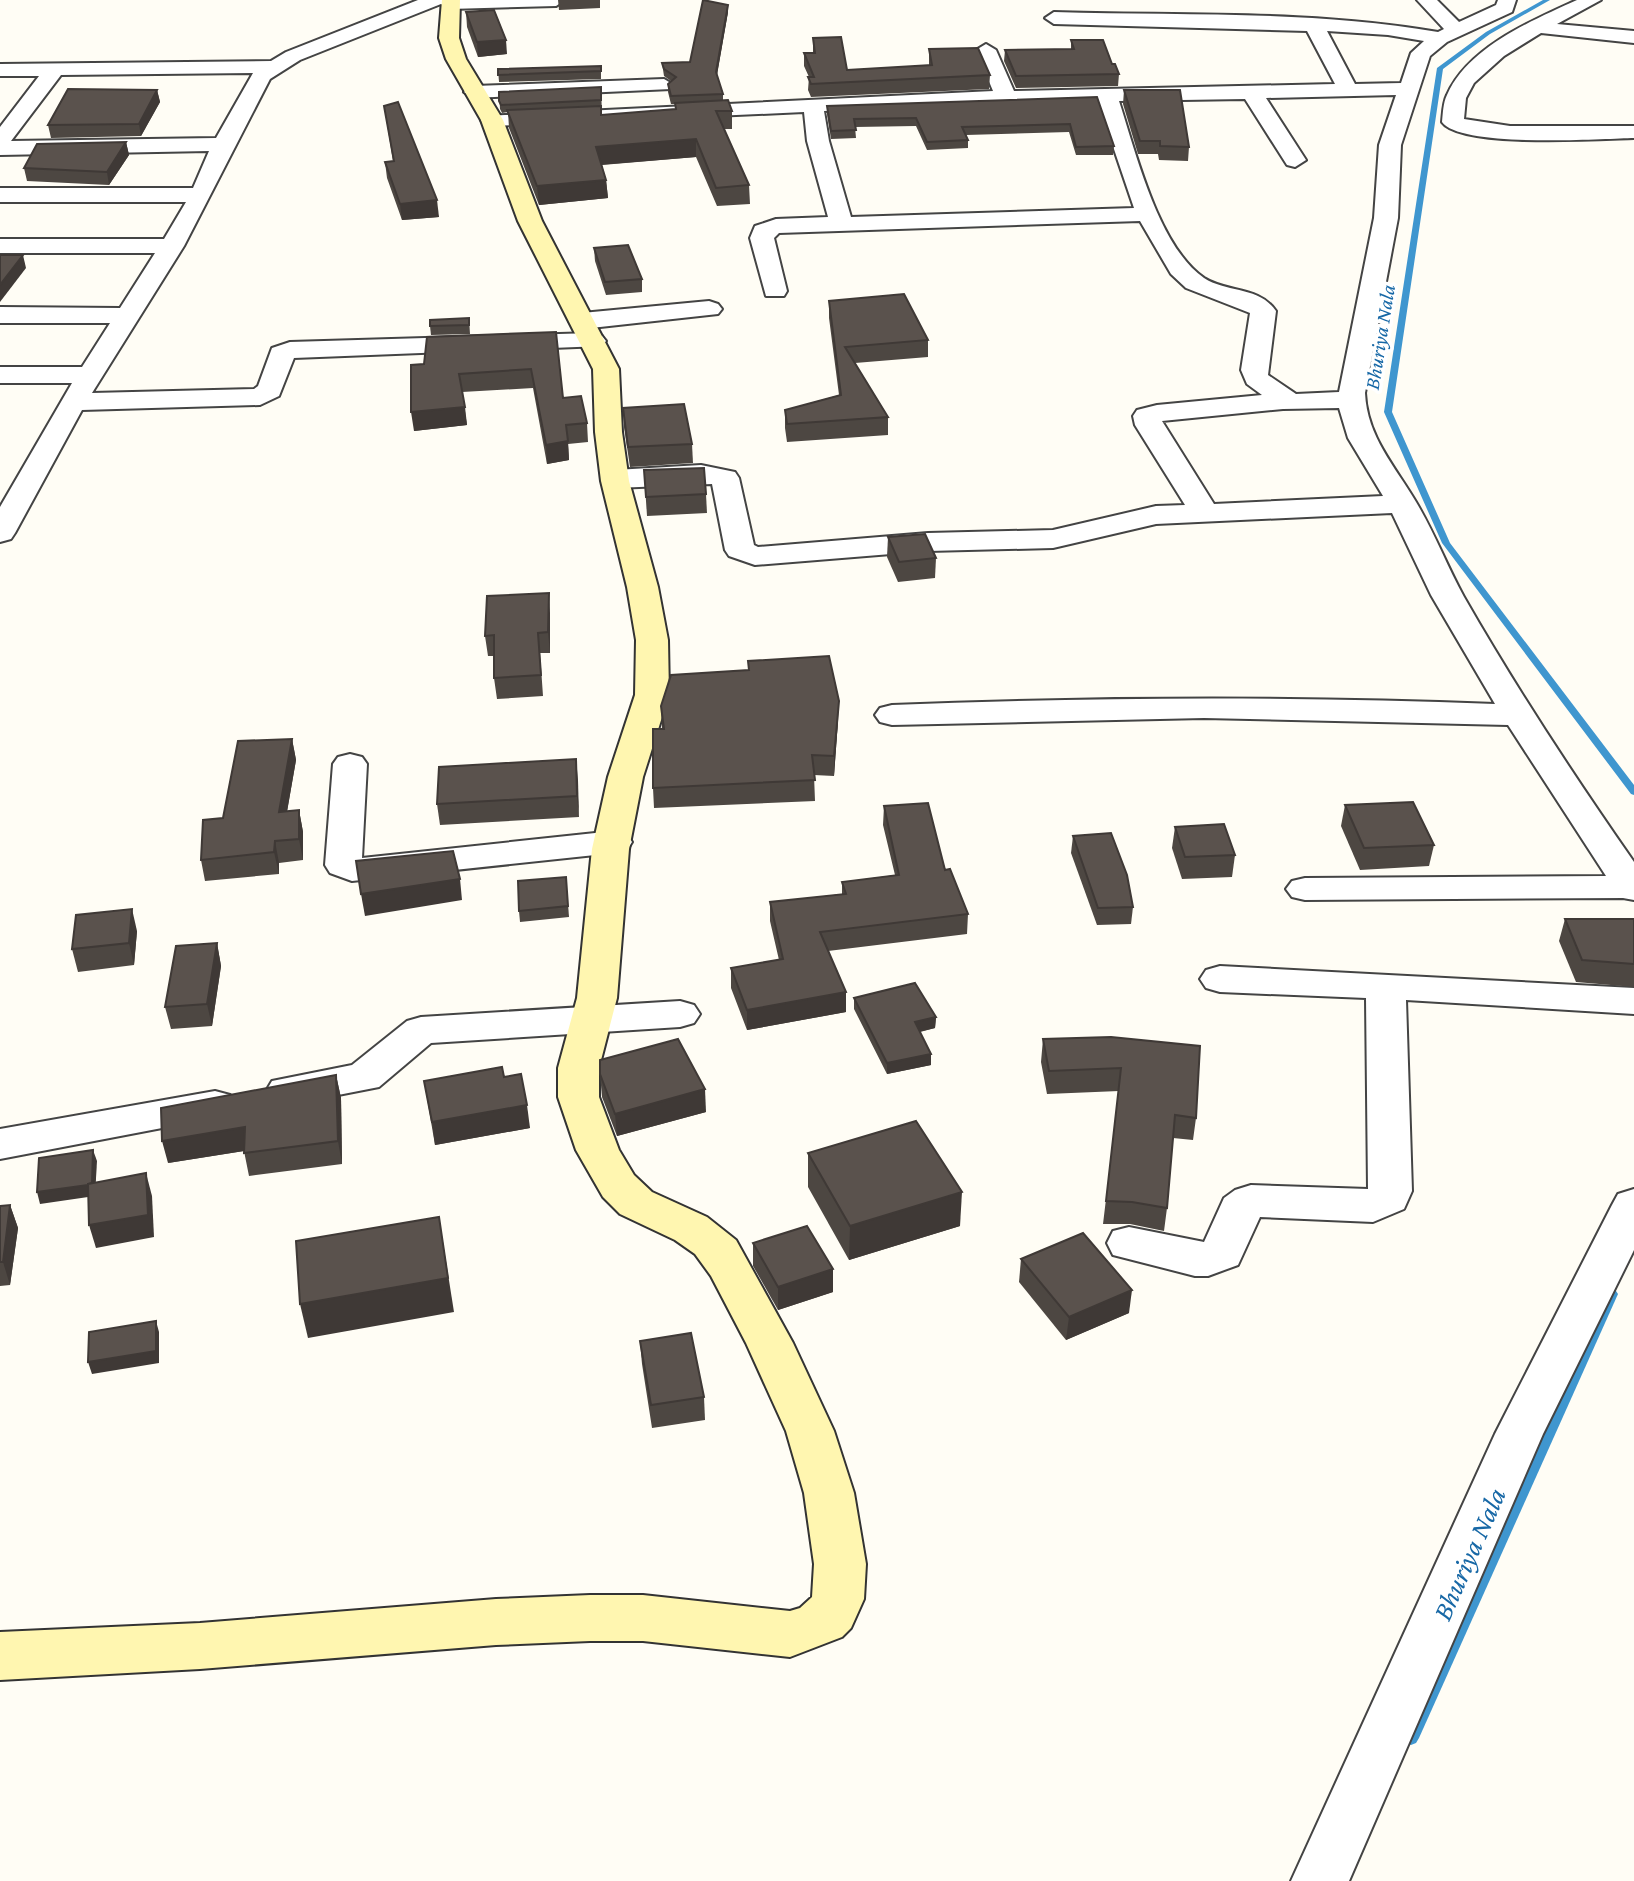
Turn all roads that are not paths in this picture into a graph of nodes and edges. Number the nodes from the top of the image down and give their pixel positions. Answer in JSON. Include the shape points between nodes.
{"nodes":[{"id":1,"x":556,"y":0,"type":"edge"},
{"id":2,"x":1426,"y":0,"type":"edge"},
{"id":3,"x":1507,"y":0,"type":"edge"},
{"id":4,"x":1592,"y":0,"type":"edge"},
{"id":5,"x":445,"y":1,"type":"edge"},
{"id":6,"x":1053,"y":16,"type":"edge"},
{"id":7,"x":1314,"y":25,"type":"junction"},
{"id":8,"x":1541,"y":27,"type":"junction"},
{"id":9,"x":1448,"y":34,"type":"junction"},
{"id":10,"x":1634,"y":37,"type":"edge"},
{"id":11,"x":986,"y":50,"type":"dead end"},
{"id":12,"x":271,"y":67,"type":"junction"},
{"id":13,"x":55,"y":69,"type":"junction"},
{"id":14,"x":0,"y":70,"type":"edge"},
{"id":15,"x":678,"y":84,"type":"edge"},
{"id":16,"x":1409,"y":89,"type":"junction"},
{"id":17,"x":1348,"y":90,"type":"junction"},
{"id":18,"x":1252,"y":93,"type":"junction"},
{"id":19,"x":1107,"y":96,"type":"junction"},
{"id":20,"x":1006,"y":97,"type":"junction"},
{"id":21,"x":813,"y":104,"type":"junction"},
{"id":22,"x":483,"y":106,"type":"junction"},
{"id":23,"x":1634,"y":132,"type":"edge"},
{"id":24,"x":0,"y":141,"type":"edge"},
{"id":25,"x":223,"y":144,"type":"junction"},
{"id":26,"x":0,"y":148,"type":"edge"},
{"id":27,"x":1295,"y":160,"type":"dead end"},
{"id":28,"x":0,"y":195,"type":"edge"},
{"id":29,"x":201,"y":195,"type":"junction"},
{"id":30,"x":1148,"y":214,"type":"junction"},
{"id":31,"x":841,"y":223,"type":"junction"},
{"id":32,"x":0,"y":246,"type":"edge"},
{"id":33,"x":172,"y":246,"type":"junction"},
{"id":34,"x":775,"y":291,"type":"dead end"},
{"id":35,"x":709,"y":309,"type":"dead end"},
{"id":36,"x":0,"y":315,"type":"edge"},
{"id":37,"x":125,"y":316,"type":"junction"},
{"id":38,"x":587,"y":331,"type":"junction"},
{"id":39,"x":90,"y":374,"type":"junction"},
{"id":40,"x":0,"y":375,"type":"edge"},
{"id":41,"x":1351,"y":399,"type":"junction"},
{"id":42,"x":1285,"y":401,"type":"junction"},
{"id":43,"x":73,"y":402,"type":"junction"},
{"id":44,"x":615,"y":479,"type":"junction"},
{"id":45,"x":1403,"y":505,"type":"junction"},
{"id":46,"x":1205,"y":513,"type":"junction"},
{"id":47,"x":4,"y":517,"type":"edge"},
{"id":48,"x":892,"y":715,"type":"dead end"},
{"id":49,"x":1517,"y":715,"type":"junction"},
{"id":50,"x":350,"y":764,"type":"dead end"},
{"id":51,"x":614,"y":842,"type":"junction"},
{"id":52,"x":1633,"y":887,"type":"edge"},
{"id":53,"x":1305,"y":889,"type":"dead end"},
{"id":54,"x":1220,"y":979,"type":"dead end"},
{"id":55,"x":1385,"y":986,"type":"junction"},
{"id":56,"x":1634,"y":1001,"type":"edge"},
{"id":57,"x":680,"y":1014,"type":"dead end"},
{"id":58,"x":592,"y":1020,"type":"junction"},
{"id":59,"x":0,"y":1144,"type":"edge"},
{"id":60,"x":1634,"y":1205,"type":"edge"},
{"id":61,"x":1129,"y":1243,"type":"dead end"},
{"id":62,"x":0,"y":1657,"type":"edge"},
{"id":63,"x":1320,"y":1881,"type":"edge"}],
"edges":[{"from":1,"to":5,"type":"street"},
{"from":2,"to":9,"type":"street"},
{"from":3,"to":9,"type":"street","via":[[1505,8]]},
{"from":4,"to":8,"type":"street"},
{"from":5,"to":12,"type":"street"},
{"from":5,"to":22,"type":"street","via":[[456,59]]},
{"from":6,"to":7,"type":"street","via":[[1277,16]]},
{"from":7,"to":9,"type":"street"},
{"from":7,"to":17,"type":"street"},
{"from":8,"to":10,"type":"street"},
{"from":8,"to":23,"type":"street","via":[[1478,67],[1457,95],[1452,122],[1464,128],[1497,131]]},
{"from":9,"to":16,"type":"street","via":[[1421,54]]},
{"from":11,"to":20,"type":"street"},
{"from":12,"to":13,"type":"street"},
{"from":12,"to":25,"type":"street","via":[[258,81]]},
{"from":13,"to":14,"type":"street"},
{"from":13,"to":24,"type":"street"},
{"from":15,"to":22,"type":"street"},
{"from":16,"to":17,"type":"street"},
{"from":16,"to":41,"type":"street","via":[[1390,145],[1386,218]]},
{"from":17,"to":18,"type":"street"},
{"from":18,"to":19,"type":"street"},
{"from":18,"to":27,"type":"street"},
{"from":19,"to":20,"type":"street"},
{"from":19,"to":30,"type":"street"},
{"from":20,"to":21,"type":"street"},
{"from":21,"to":22,"type":"street"},
{"from":21,"to":31,"type":"street","via":[[818,141]]},
{"from":22,"to":38,"type":"street","via":[[530,221]]},
{"from":25,"to":26,"type":"street"},
{"from":25,"to":29,"type":"street"},
{"from":28,"to":29,"type":"street"},
{"from":29,"to":33,"type":"street"},
{"from":30,"to":31,"type":"street"},
{"from":30,"to":42,"type":"street","via":[[1185,274],[1204,287],[1261,308],[1255,376]]},
{"from":31,"to":34,"type":"street","via":[[776,226],[763,231]]},
{"from":32,"to":33,"type":"street"},
{"from":33,"to":37,"type":"street"},
{"from":35,"to":38,"type":"street"},
{"from":36,"to":37,"type":"street"},
{"from":37,"to":39,"type":"street"},
{"from":38,"to":43,"type":"street","via":[[290,351],[281,354],[270,390],[260,397]]},
{"from":38,"to":44,"type":"street","via":[[609,383],[607,424]]},
{"from":39,"to":40,"type":"street"},
{"from":39,"to":43,"type":"street"},
{"from":41,"to":42,"type":"street"},
{"from":41,"to":45,"type":"street","via":[[1362,437]]},
{"from":42,"to":46,"type":"street","via":[[1147,416]]},
{"from":43,"to":47,"type":"street"},
{"from":44,"to":46,"type":"street","via":[[701,474],[725,478],[740,550],[755,556],[928,542],[1053,539],[1086,534],[1137,517]]},
{"from":44,"to":51,"type":"street","via":[[650,615],[654,662],[646,721],[629,761]]},
{"from":45,"to":46,"type":"street"},
{"from":45,"to":49,"type":"street","via":[[1452,604]]},
{"from":48,"to":49,"type":"street","via":[[1139,705]]},
{"from":49,"to":52,"type":"street"},
{"from":50,"to":51,"type":"street","via":[[344,865],[352,870]]},
{"from":51,"to":58,"type":"street"},
{"from":52,"to":53,"type":"street"},
{"from":54,"to":55,"type":"street"},
{"from":55,"to":56,"type":"street"},
{"from":55,"to":61,"type":"street","via":[[1388,1198],[1373,1206],[1251,1200],[1240,1209],[1222,1253],[1208,1259]]},
{"from":57,"to":58,"type":"street"},
{"from":58,"to":59,"type":"street","via":[[421,1030],[364,1077]]},
{"from":58,"to":62,"type":"street","via":[[575,1071],[576,1092],[607,1166],[636,1204],[688,1225],[719,1252],[788,1374],[820,1456],[836,1525],[840,1573],[839,1595],[824,1621],[813,1629],[790,1634],[643,1618],[577,1618]]},
{"from":60,"to":63,"type":"street","via":[[1519,1434]]}]}
